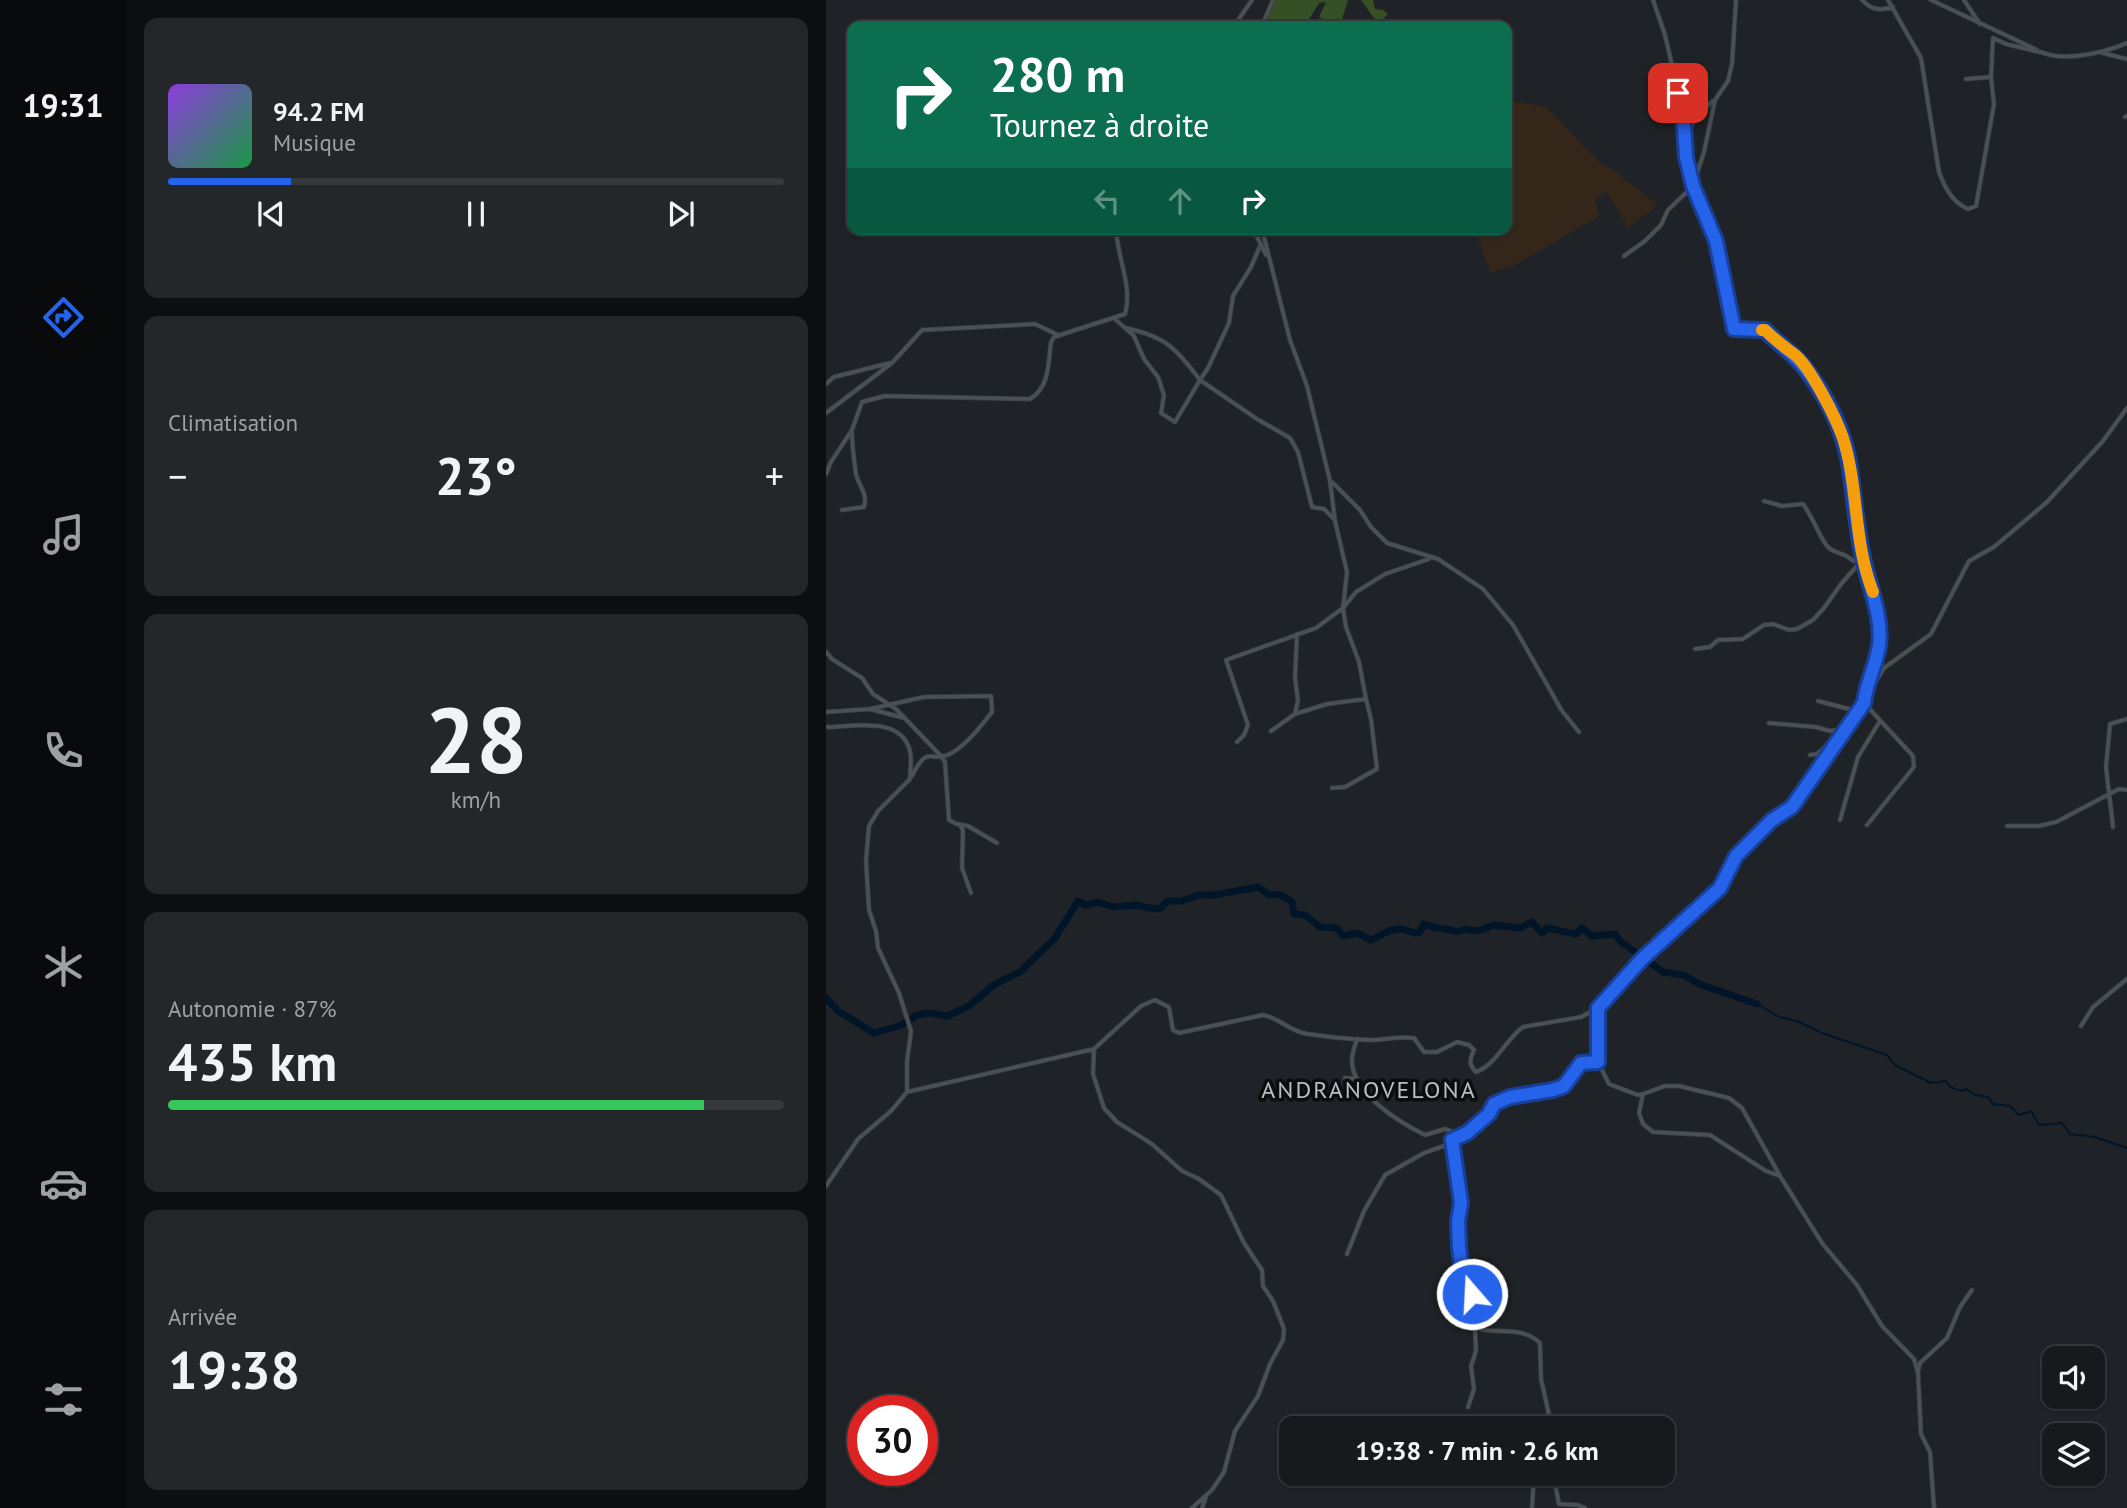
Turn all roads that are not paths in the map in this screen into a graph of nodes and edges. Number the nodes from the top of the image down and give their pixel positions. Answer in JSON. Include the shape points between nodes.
{"nodes":[{"id":1,"x":1252,"y":0,"type":"edge"},
{"id":2,"x":1273,"y":0,"type":"edge"},
{"id":3,"x":1653,"y":0,"type":"edge"},
{"id":4,"x":1736,"y":0,"type":"edge"},
{"id":5,"x":1862,"y":0,"type":"edge"},
{"id":6,"x":1888,"y":0,"type":"edge"},
{"id":7,"x":1931,"y":0,"type":"edge"},
{"id":8,"x":1964,"y":0,"type":"edge"},
{"id":9,"x":1893,"y":7,"type":"junction"},
{"id":10,"x":1237,"y":21,"type":"edge"},
{"id":11,"x":1264,"y":21,"type":"edge"},
{"id":12,"x":1980,"y":25,"type":"junction"},
{"id":13,"x":2127,"y":43,"type":"edge"},
{"id":14,"x":2095,"y":51,"type":"junction"},
{"id":15,"x":2044,"y":53,"type":"junction"},
{"id":16,"x":2127,"y":59,"type":"edge"},
{"id":17,"x":1991,"y":77,"type":"junction"},
{"id":18,"x":1966,"y":79,"type":"dead end"},
{"id":19,"x":1715,"y":100,"type":"junction"},
{"id":20,"x":1684,"y":138,"type":"junction"},
{"id":21,"x":1693,"y":186,"type":"junction"},
{"id":22,"x":1117,"y":235,"type":"edge"},
{"id":23,"x":1255,"y":235,"type":"edge"},
{"id":24,"x":1263,"y":235,"type":"edge"},
{"id":25,"x":1260,"y":246,"type":"junction"},
{"id":26,"x":1624,"y":256,"type":"dead end"},
{"id":27,"x":1268,"y":260,"type":"junction"},
{"id":28,"x":1115,"y":319,"type":"junction"},
{"id":29,"x":1126,"y":328,"type":"junction"},
{"id":30,"x":1058,"y":335,"type":"junction"},
{"id":31,"x":892,"y":363,"type":"junction"},
{"id":32,"x":1200,"y":380,"type":"junction"},
{"id":33,"x":826,"y":381,"type":"edge"},
{"id":34,"x":2127,"y":408,"type":"edge"},
{"id":35,"x":826,"y":414,"type":"edge"},
{"id":36,"x":852,"y":430,"type":"junction"},
{"id":37,"x":826,"y":474,"type":"edge"},
{"id":38,"x":1330,"y":481,"type":"junction"},
{"id":39,"x":1764,"y":501,"type":"dead end"},
{"id":40,"x":842,"y":510,"type":"dead end"},
{"id":41,"x":1335,"y":521,"type":"junction"},
{"id":42,"x":1431,"y":558,"type":"junction"},
{"id":43,"x":1863,"y":559,"type":"junction"},
{"id":44,"x":1343,"y":608,"type":"junction"},
{"id":45,"x":1297,"y":634,"type":"junction"},
{"id":46,"x":1695,"y":649,"type":"dead end"},
{"id":47,"x":826,"y":652,"type":"edge"},
{"id":48,"x":1366,"y":699,"type":"junction"},
{"id":49,"x":1818,"y":701,"type":"dead end"},
{"id":50,"x":1864,"y":703,"type":"junction"},
{"id":51,"x":888,"y":704,"type":"junction"},
{"id":52,"x":870,"y":709,"type":"junction"},
{"id":53,"x":826,"y":712,"type":"edge"},
{"id":54,"x":1852,"y":712,"type":"junction"},
{"id":55,"x":1295,"y":714,"type":"junction"},
{"id":56,"x":906,"y":718,"type":"junction"},
{"id":57,"x":2127,"y":719,"type":"edge"},
{"id":58,"x":1880,"y":721,"type":"junction"},
{"id":59,"x":1769,"y":723,"type":"dead end"},
{"id":60,"x":826,"y":727,"type":"edge"},
{"id":61,"x":1839,"y":730,"type":"junction"},
{"id":62,"x":1271,"y":731,"type":"dead end"},
{"id":63,"x":1579,"y":732,"type":"dead end"},
{"id":64,"x":1237,"y":742,"type":"dead end"},
{"id":65,"x":1810,"y":755,"type":"dead end"},
{"id":66,"x":941,"y":756,"type":"junction"},
{"id":67,"x":910,"y":779,"type":"junction"},
{"id":68,"x":1332,"y":788,"type":"dead end"},
{"id":69,"x":2127,"y":790,"type":"edge"},
{"id":70,"x":2108,"y":795,"type":"junction"},
{"id":71,"x":1840,"y":820,"type":"dead end"},
{"id":72,"x":960,"y":824,"type":"junction"},
{"id":73,"x":1867,"y":825,"type":"dead end"},
{"id":74,"x":2007,"y":826,"type":"dead end"},
{"id":75,"x":2113,"y":827,"type":"dead end"},
{"id":76,"x":997,"y":843,"type":"dead end"},
{"id":77,"x":971,"y":893,"type":"dead end"},
{"id":78,"x":2127,"y":979,"type":"edge"},
{"id":79,"x":1598,"y":1008,"type":"junction"},
{"id":80,"x":2081,"y":1026,"type":"dead end"},
{"id":81,"x":1357,"y":1038,"type":"junction"},
{"id":82,"x":1094,"y":1049,"type":"junction"},
{"id":83,"x":1598,"y":1062,"type":"junction"},
{"id":84,"x":1345,"y":1078,"type":"dead end"},
{"id":85,"x":1357,"y":1079,"type":"junction"},
{"id":86,"x":907,"y":1092,"type":"junction"},
{"id":87,"x":1643,"y":1094,"type":"junction"},
{"id":88,"x":1452,"y":1142,"type":"junction"},
{"id":89,"x":1780,"y":1176,"type":"junction"},
{"id":90,"x":826,"y":1186,"type":"edge"},
{"id":91,"x":1348,"y":1254,"type":"dead end"},
{"id":92,"x":1972,"y":1290,"type":"dead end"},
{"id":93,"x":1475,"y":1328,"type":"junction"},
{"id":94,"x":1917,"y":1373,"type":"junction"},
{"id":95,"x":1468,"y":1407,"type":"dead end"},
{"id":96,"x":1550,"y":1416,"type":"edge"},
{"id":97,"x":1533,"y":1486,"type":"edge"},
{"id":98,"x":1556,"y":1486,"type":"edge"},
{"id":99,"x":1206,"y":1496,"type":"junction"},
{"id":100,"x":1192,"y":1508,"type":"edge"},
{"id":101,"x":1202,"y":1508,"type":"edge"},
{"id":102,"x":1532,"y":1508,"type":"edge"},
{"id":103,"x":1585,"y":1508,"type":"edge"},
{"id":104,"x":1934,"y":1508,"type":"edge"}],
"edges":[{"from":1,"to":10,"type":"street"},
{"from":2,"to":11,"type":"street"},
{"from":3,"to":20,"type":"street","via":[[1683,112]]},
{"from":4,"to":19,"type":"street","via":[[1732,64],[1728,81]]},
{"from":5,"to":9,"type":"street","via":[[1871,9]]},
{"from":6,"to":9,"type":"street"},
{"from":7,"to":12,"type":"street"},
{"from":8,"to":12,"type":"street"},
{"from":9,"to":17,"type":"street","via":[[1921,58],[1944,187],[1958,205],[1968,209],[1976,206],[1982,181],[1994,104]]},
{"from":12,"to":15,"type":"street"},
{"from":13,"to":14,"type":"street"},
{"from":14,"to":15,"type":"street","via":[[2053,57]]},
{"from":14,"to":16,"type":"street"},
{"from":15,"to":17,"type":"street","via":[[1993,38]]},
{"from":17,"to":18,"type":"street"},
{"from":19,"to":20,"type":"street"},
{"from":19,"to":21,"type":"street"},
{"from":20,"to":21,"type":"street"},
{"from":21,"to":26,"type":"street","via":[[1645,242]]},
{"from":21,"to":43,"type":"street","via":[[1716,241],[1734,329],[1765,330],[1794,354],[1843,437]]},
{"from":22,"to":28,"type":"street","via":[[1128,306],[1125,314]]},
{"from":23,"to":25,"type":"street"},
{"from":24,"to":27,"type":"street"},
{"from":25,"to":27,"type":"street"},
{"from":25,"to":32,"type":"street","via":[[1233,296],[1229,323]]},
{"from":27,"to":38,"type":"street","via":[[1307,386]]},
{"from":28,"to":29,"type":"street"},
{"from":28,"to":30,"type":"street"},
{"from":29,"to":32,"type":"street","via":[[1169,344]]},
{"from":29,"to":32,"type":"street","via":[[1158,377],[1164,396],[1161,413],[1175,422]]},
{"from":30,"to":31,"type":"street","via":[[1035,324],[922,330]]},
{"from":30,"to":36,"type":"street","via":[[1051,342],[1046,382],[1030,400],[885,396],[862,402]]},
{"from":31,"to":33,"type":"street"},
{"from":31,"to":35,"type":"street"},
{"from":32,"to":41,"type":"street","via":[[1290,438],[1312,507],[1324,509]]},
{"from":34,"to":50,"type":"street","via":[[2057,492],[1994,547],[1969,561],[1931,634],[1884,667]]},
{"from":36,"to":37,"type":"street"},
{"from":36,"to":40,"type":"street","via":[[857,479],[866,493],[866,504]]},
{"from":38,"to":41,"type":"street"},
{"from":38,"to":42,"type":"street","via":[[1387,543]]},
{"from":39,"to":43,"type":"street","via":[[1782,506],[1803,504],[1831,551],[1847,554],[1853,561]]},
{"from":41,"to":44,"type":"street","via":[[1347,572]]},
{"from":42,"to":44,"type":"street","via":[[1385,574],[1356,592]]},
{"from":42,"to":63,"type":"street","via":[[1483,589],[1513,625]]},
{"from":43,"to":46,"type":"street","via":[[1819,614],[1797,629],[1764,625],[1743,639],[1718,640],[1710,648]]},
{"from":43,"to":50,"type":"street","via":[[1879,620],[1880,645]]},
{"from":44,"to":45,"type":"street","via":[[1316,628]]},
{"from":44,"to":48,"type":"street"},
{"from":45,"to":55,"type":"street"},
{"from":45,"to":64,"type":"street","via":[[1226,660],[1248,725]]},
{"from":47,"to":51,"type":"street"},
{"from":48,"to":55,"type":"street"},
{"from":48,"to":68,"type":"street","via":[[1377,769],[1345,787]]},
{"from":49,"to":54,"type":"street"},
{"from":50,"to":54,"type":"street"},
{"from":50,"to":58,"type":"street"},
{"from":50,"to":79,"type":"street","via":[[1792,807],[1736,856],[1720,888]]},
{"from":51,"to":52,"type":"street"},
{"from":51,"to":56,"type":"street"},
{"from":51,"to":66,"type":"street","via":[[924,697],[991,696],[992,712],[984,722],[951,753]]},
{"from":52,"to":53,"type":"street"},
{"from":52,"to":56,"type":"street"},
{"from":54,"to":61,"type":"street"},
{"from":55,"to":62,"type":"street"},
{"from":56,"to":66,"type":"street"},
{"from":57,"to":70,"type":"street","via":[[2110,724]]},
{"from":58,"to":71,"type":"street","via":[[1858,757]]},
{"from":58,"to":73,"type":"street","via":[[1913,756],[1914,767]]},
{"from":59,"to":61,"type":"street"},
{"from":60,"to":67,"type":"street","via":[[893,730],[905,739],[910,752]]},
{"from":61,"to":65,"type":"street","via":[[1824,748]]},
{"from":66,"to":67,"type":"street","via":[[921,758]]},
{"from":66,"to":72,"type":"street","via":[[949,820]]},
{"from":67,"to":86,"type":"street","via":[[878,811],[869,827],[866,861],[869,910],[878,948],[911,1031]]},
{"from":69,"to":70,"type":"street"},
{"from":70,"to":74,"type":"street","via":[[2056,822]]},
{"from":70,"to":75,"type":"street"},
{"from":72,"to":76,"type":"street"},
{"from":72,"to":77,"type":"street","via":[[962,868]]},
{"from":78,"to":80,"type":"street","via":[[2093,1007]]},
{"from":79,"to":81,"type":"street","via":[[1581,1017],[1522,1027],[1476,1072],[1470,1059],[1474,1050],[1469,1045],[1457,1042],[1437,1052],[1424,1052],[1414,1038]]},
{"from":79,"to":83,"type":"street"},
{"from":81,"to":82,"type":"street","via":[[1301,1033],[1263,1015],[1179,1033],[1173,1030],[1169,1007],[1155,1000],[1141,1006]]},
{"from":81,"to":85,"type":"street","via":[[1352,1058]]},
{"from":82,"to":86,"type":"street"},
{"from":82,"to":99,"type":"street","via":[[1093,1074],[1104,1108],[1182,1171],[1222,1195],[1262,1270],[1263,1286],[1284,1329],[1258,1396],[1236,1431],[1224,1472]]},
{"from":83,"to":87,"type":"street","via":[[1609,1084]]},
{"from":83,"to":88,"type":"street","via":[[1581,1063],[1564,1086],[1494,1104],[1473,1129]]},
{"from":84,"to":85,"type":"street"},
{"from":85,"to":88,"type":"street","via":[[1376,1103],[1408,1127],[1427,1135],[1450,1129]]},
{"from":86,"to":90,"type":"street","via":[[858,1139]]},
{"from":87,"to":89,"type":"street","via":[[1639,1113],[1653,1132],[1710,1135]]},
{"from":87,"to":89,"type":"street","via":[[1679,1086],[1729,1098],[1742,1108]]},
{"from":88,"to":91,"type":"street","via":[[1385,1175],[1364,1211]]},
{"from":88,"to":93,"type":"street","via":[[1461,1203],[1459,1247],[1470,1283]]},
{"from":89,"to":94,"type":"street","via":[[1882,1326],[1914,1359]]},
{"from":92,"to":94,"type":"street","via":[[1947,1338],[1920,1363]]},
{"from":93,"to":95,"type":"street","via":[[1474,1389]]},
{"from":93,"to":96,"type":"street","via":[[1517,1331],[1540,1343],[1541,1379]]},
{"from":94,"to":104,"type":"street","via":[[1921,1434],[1930,1452]]},
{"from":97,"to":102,"type":"street"},
{"from":98,"to":103,"type":"street","via":[[1559,1504]]},
{"from":99,"to":100,"type":"street"},
{"from":99,"to":101,"type":"street"}]}
